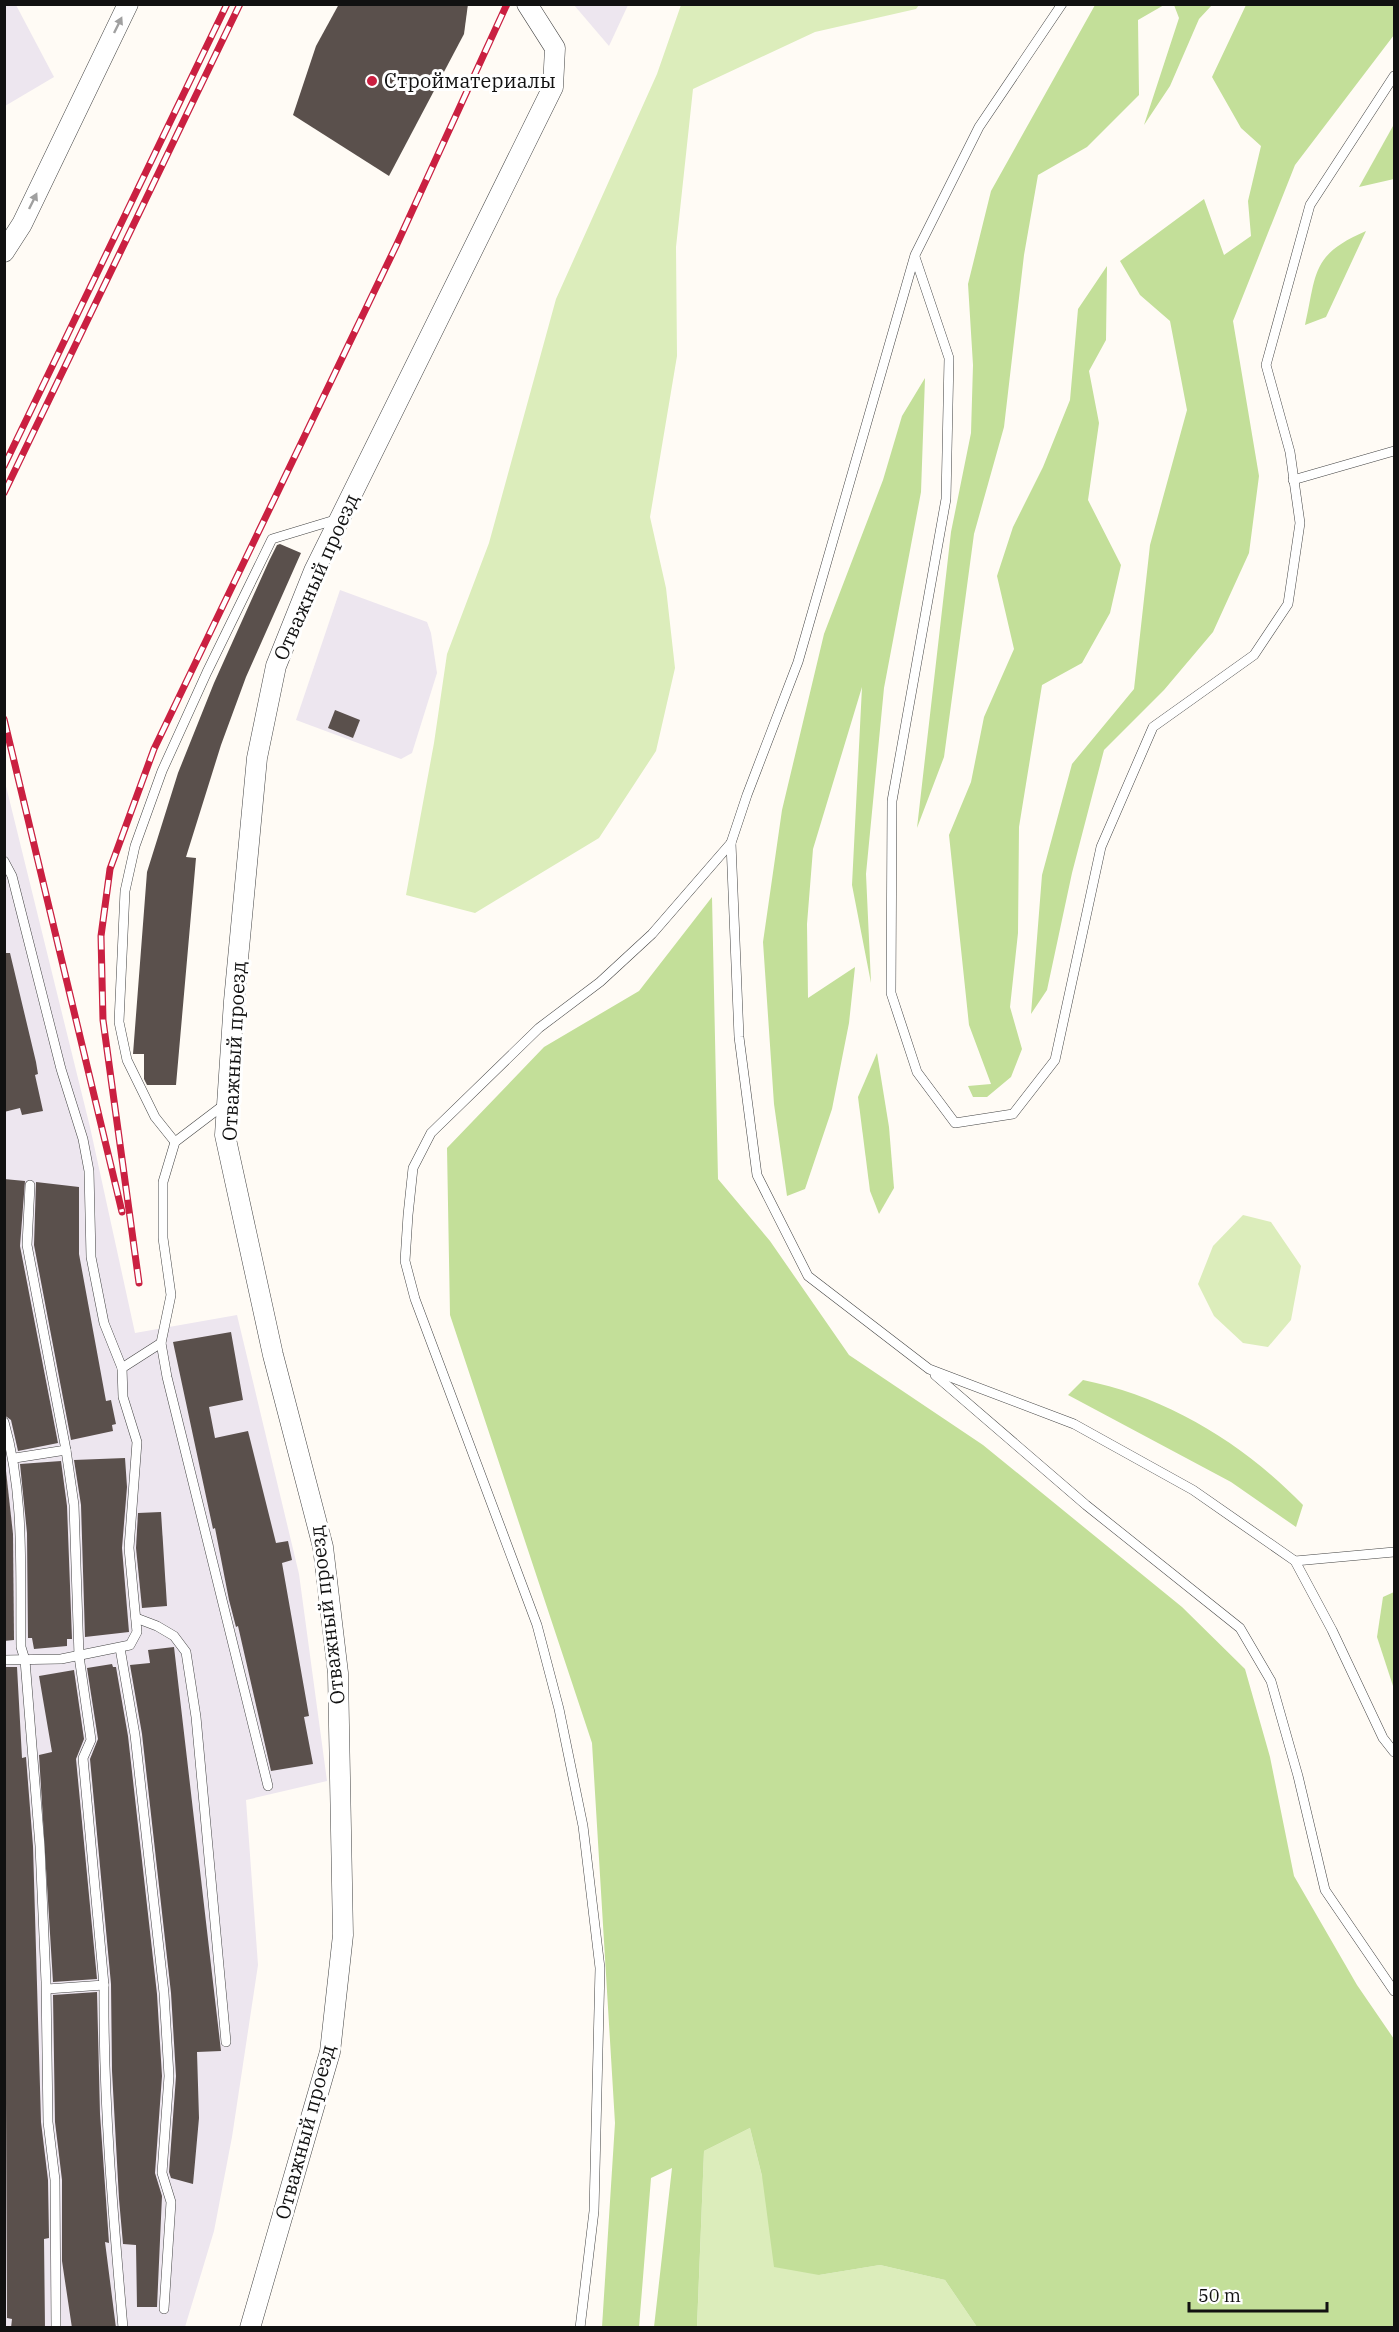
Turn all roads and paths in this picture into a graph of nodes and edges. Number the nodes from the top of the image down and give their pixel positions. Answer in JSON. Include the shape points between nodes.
{"nodes":[{"id":1,"x":128,"y":4,"type":"edge"},
{"id":2,"x":527,"y":4,"type":"edge"},
{"id":3,"x":1062,"y":4,"type":"edge"},
{"id":4,"x":1395,"y":76,"type":"edge"},
{"id":5,"x":4,"y":252,"type":"edge"},
{"id":6,"x":915,"y":255,"type":"junction"},
{"id":7,"x":1395,"y":451,"type":"edge"},
{"id":8,"x":1293,"y":480,"type":"junction"},
{"id":9,"x":340,"y":518,"type":"junction"},
{"id":10,"x":732,"y":843,"type":"junction"},
{"id":11,"x":4,"y":861,"type":"edge"},
{"id":12,"x":227,"y":1102,"type":"junction"},
{"id":13,"x":175,"y":1143,"type":"junction"},
{"id":14,"x":30,"y":1185,"type":"dead end"},
{"id":15,"x":161,"y":1343,"type":"junction"},
{"id":16,"x":122,"y":1368,"type":"junction"},
{"id":17,"x":928,"y":1369,"type":"junction"},
{"id":18,"x":4,"y":1422,"type":"edge"},
{"id":19,"x":66,"y":1450,"type":"junction"},
{"id":20,"x":15,"y":1458,"type":"junction"},
{"id":21,"x":1395,"y":1552,"type":"edge"},
{"id":22,"x":1295,"y":1561,"type":"junction"},
{"id":23,"x":136,"y":1618,"type":"junction"},
{"id":24,"x":120,"y":1648,"type":"junction"},
{"id":25,"x":79,"y":1656,"type":"junction"},
{"id":26,"x":4,"y":1660,"type":"edge"},
{"id":27,"x":26,"y":1660,"type":"junction"},
{"id":28,"x":1395,"y":1752,"type":"edge"},
{"id":29,"x":268,"y":1786,"type":"dead end"},
{"id":30,"x":104,"y":1985,"type":"junction"},
{"id":31,"x":46,"y":1989,"type":"junction"},
{"id":32,"x":1395,"y":1991,"type":"edge"},
{"id":33,"x":226,"y":2042,"type":"dead end"},
{"id":34,"x":164,"y":2309,"type":"dead end"},
{"id":35,"x":56,"y":2328,"type":"edge"},
{"id":36,"x":123,"y":2328,"type":"edge"},
{"id":37,"x":250,"y":2328,"type":"edge"},
{"id":38,"x":580,"y":2328,"type":"edge"}],
"edges":[{"from":5,"to":1,"type":"street","one_way":true,"via":[[22,224]]},
{"from":2,"to":9,"type":"street","name":"Отважный проезд","via":[[555,48],[553,87]]},
{"from":3,"to":6,"type":"lane","via":[[979,126]]},
{"from":4,"to":8,"type":"lane","via":[[1310,205],[1266,365],[1290,452]]},
{"from":6,"to":8,"type":"lane","via":[[949,358],[946,500],[892,801],[891,993],[917,1072],[955,1123],[1013,1114],[1055,1060],[1101,847],[1153,727],[1254,655],[1288,604],[1299,523]]},
{"from":6,"to":10,"type":"lane","via":[[798,662]]},
{"from":7,"to":8,"type":"lane"},
{"from":9,"to":12,"type":"street","name":"Отважный проезд","via":[[276,666],[257,758]]},
{"from":9,"to":13,"type":"lane","via":[[273,539],[166,761],[135,846],[125,891],[119,1022],[127,1060],[154,1117]]},
{"from":10,"to":17,"type":"lane","via":[[739,1037],[757,1175],[808,1276]]},
{"from":10,"to":38,"type":"lane","via":[[652,934],[600,982],[539,1028],[431,1133],[413,1168],[408,1215],[405,1261],[415,1299],[537,1625],[583,1826],[600,1968],[594,2211]]},
{"from":11,"to":16,"type":"lane","via":[[12,876],[83,1139],[89,1171],[91,1257],[104,1323]]},
{"from":12,"to":13,"type":"lane"},
{"from":12,"to":37,"type":"street","name":"Отважный проезд","via":[[225,1135],[273,1354],[323,1547],[338,1673],[343,1935],[330,2052]]},
{"from":13,"to":15,"type":"lane","via":[[163,1182],[171,1295]]},
{"from":14,"to":19,"type":"lane","via":[[27,1245]]},
{"from":15,"to":16,"type":"lane"},
{"from":15,"to":29,"type":"lane"},
{"from":16,"to":23,"type":"lane","via":[[123,1397],[137,1442],[129,1548]]},
{"from":17,"to":22,"type":"lane","via":[[1074,1424],[1193,1490]]},
{"from":17,"to":32,"type":"lane","via":[[1086,1505],[1240,1628],[1271,1682],[1325,1890]]},
{"from":18,"to":20,"type":"lane"},
{"from":19,"to":20,"type":"lane"},
{"from":19,"to":25,"type":"lane","via":[[74,1505]]},
{"from":20,"to":27,"type":"lane","via":[[21,1647]]},
{"from":21,"to":22,"type":"lane"},
{"from":22,"to":28,"type":"lane","via":[[1383,1738]]},
{"from":23,"to":24,"type":"lane","via":[[137,1632],[130,1646]]},
{"from":23,"to":33,"type":"lane","via":[[174,1636],[186,1652],[196,1717]]},
{"from":24,"to":25,"type":"lane"},
{"from":24,"to":34,"type":"lane","via":[[137,1746],[169,2076],[162,2173],[171,2202]]},
{"from":25,"to":27,"type":"lane"},
{"from":25,"to":30,"type":"lane","via":[[91,1740],[83,1758]]},
{"from":26,"to":27,"type":"lane"},
{"from":27,"to":31,"type":"lane"},
{"from":30,"to":31,"type":"lane"},
{"from":30,"to":36,"type":"lane","via":[[111,2215]]},
{"from":31,"to":35,"type":"lane","via":[[48,2122],[55,2180]]}]}
